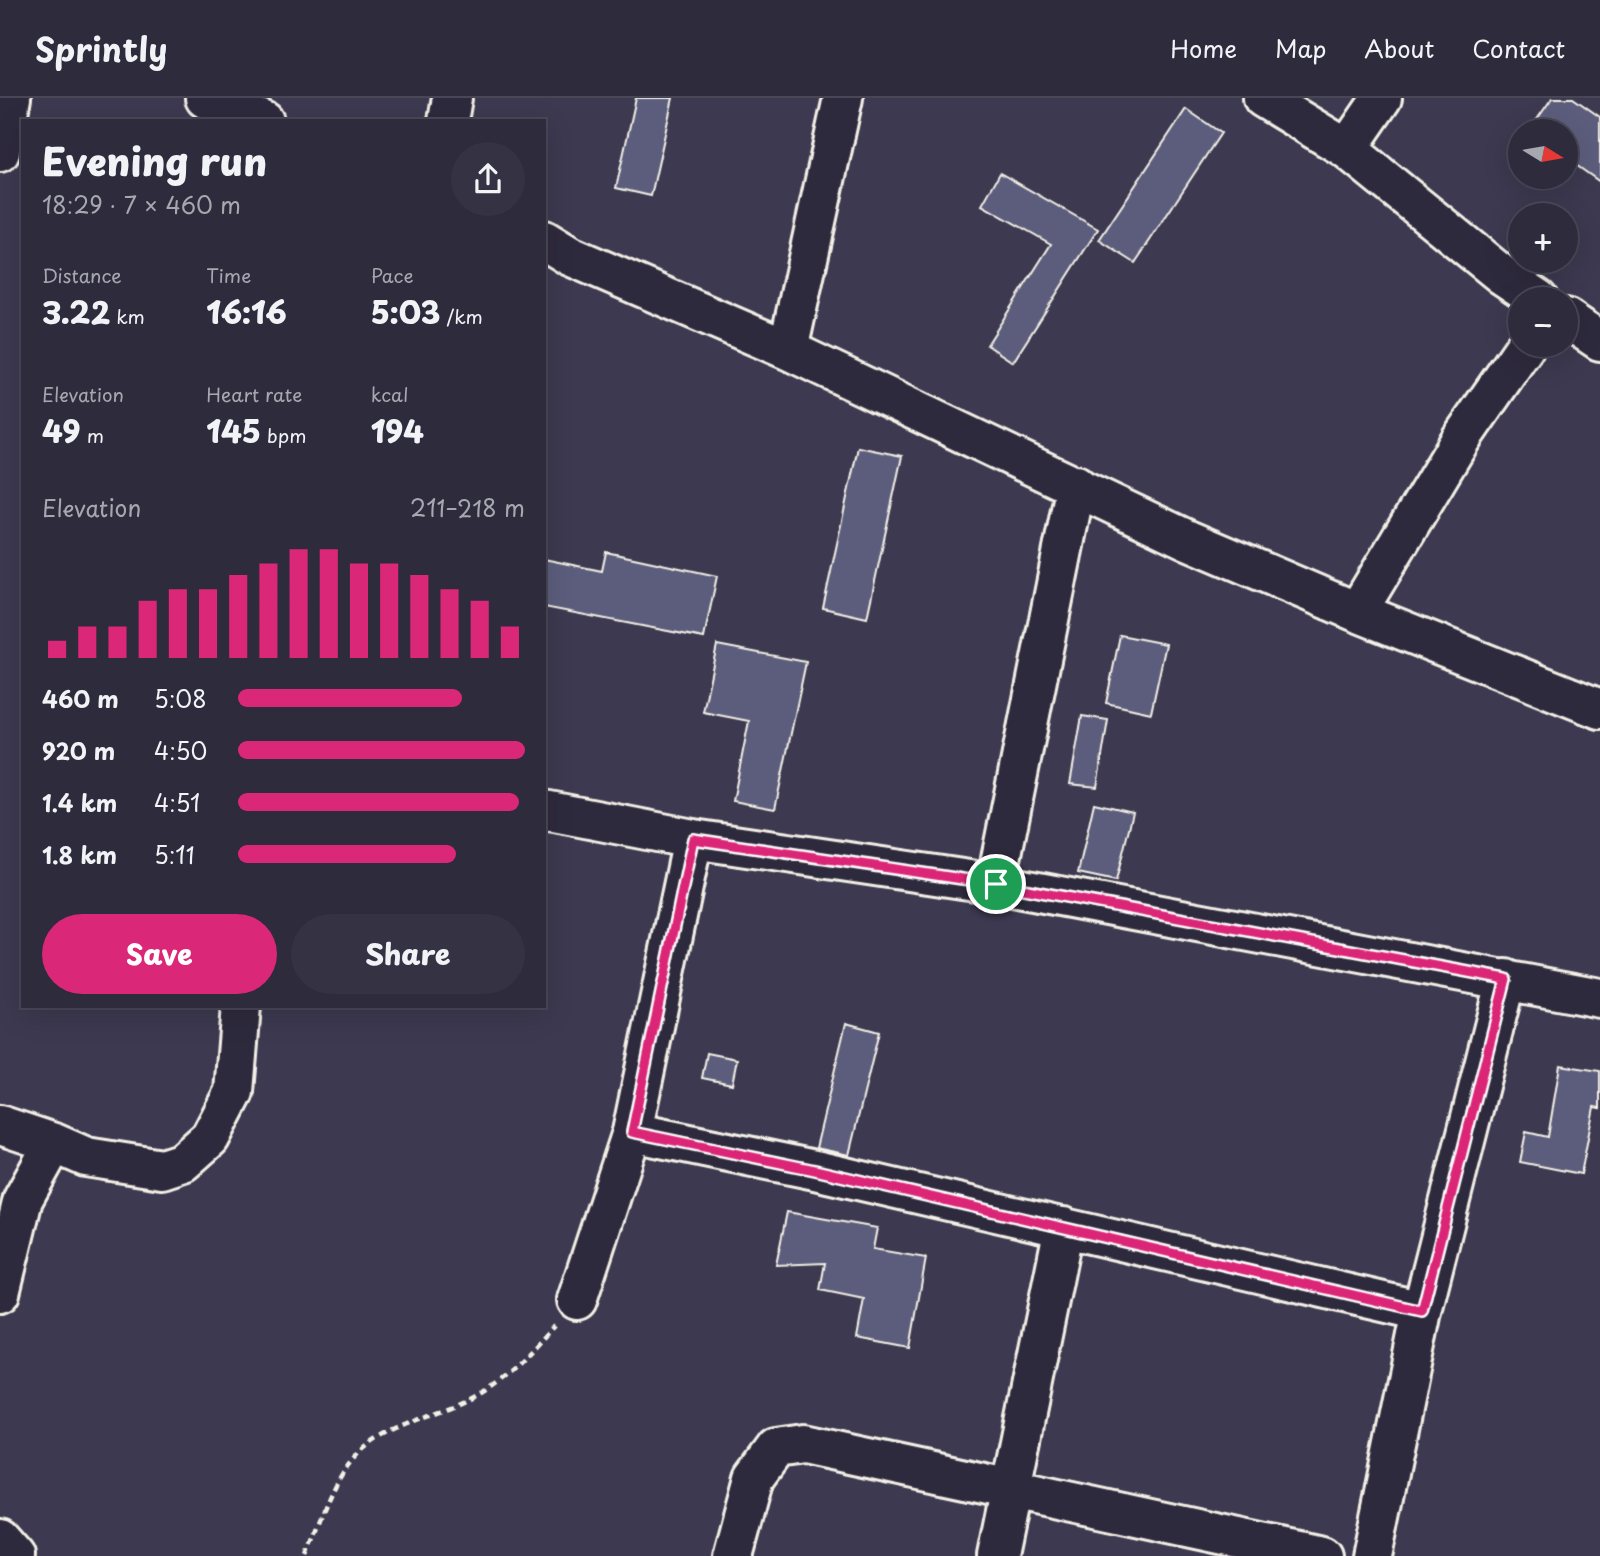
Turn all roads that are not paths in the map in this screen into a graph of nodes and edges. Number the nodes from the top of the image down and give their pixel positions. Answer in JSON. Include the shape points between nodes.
{"nodes":[{"id":1,"x":12,"y":98,"type":"edge"},
{"id":2,"x":205,"y":98,"type":"edge"},
{"id":3,"x":452,"y":98,"type":"edge"},
{"id":4,"x":843,"y":98,"type":"edge"},
{"id":5,"x":1262,"y":98,"type":"edge"},
{"id":6,"x":1382,"y":98,"type":"edge"},
{"id":7,"x":259,"y":119,"type":"edge"},
{"id":8,"x":448,"y":119,"type":"edge"},
{"id":9,"x":1347,"y":149,"type":"junction"},
{"id":10,"x":0,"y":152,"type":"edge"},
{"id":11,"x":546,"y":241,"type":"edge"},
{"id":12,"x":1520,"y":287,"type":"edge"},
{"id":13,"x":1578,"y":326,"type":"edge"},
{"id":14,"x":1600,"y":341,"type":"edge"},
{"id":15,"x":788,"y":350,"type":"junction"},
{"id":16,"x":1518,"y":357,"type":"edge"},
{"id":17,"x":1076,"y":485,"type":"junction"},
{"id":18,"x":1357,"y":612,"type":"junction"},
{"id":19,"x":1600,"y":709,"type":"edge"},
{"id":20,"x":546,"y":810,"type":"edge"},
{"id":21,"x":693,"y":839,"type":"junction"},
{"id":22,"x":996,"y":884,"type":"junction"},
{"id":23,"x":1506,"y":979,"type":"junction"},
{"id":24,"x":1600,"y":998,"type":"edge"},
{"id":25,"x":241,"y":1008,"type":"edge"},
{"id":26,"x":0,"y":1125,"type":"edge"},
{"id":27,"x":632,"y":1132,"type":"junction"},
{"id":28,"x":54,"y":1143,"type":"junction"},
{"id":29,"x":1064,"y":1227,"type":"junction"},
{"id":30,"x":0,"y":1293,"type":"edge"},
{"id":31,"x":577,"y":1300,"type":"road end"},
{"id":32,"x":1422,"y":1311,"type":"junction"},
{"id":33,"x":1013,"y":1489,"type":"junction"},
{"id":34,"x":0,"y":1539,"type":"edge"},
{"id":35,"x":15,"y":1556,"type":"edge"},
{"id":36,"x":733,"y":1556,"type":"edge"},
{"id":37,"x":998,"y":1556,"type":"edge"},
{"id":38,"x":1322,"y":1556,"type":"edge"},
{"id":39,"x":1372,"y":1556,"type":"edge"}],
"edges":[{"from":1,"to":10,"type":"street"},
{"from":2,"to":7,"type":"street"},
{"from":3,"to":8,"type":"street"},
{"from":4,"to":15,"type":"street"},
{"from":5,"to":9,"type":"street"},
{"from":6,"to":9,"type":"street"},
{"from":9,"to":12,"type":"street"},
{"from":11,"to":15,"type":"street","via":[[570,256]]},
{"from":13,"to":14,"type":"street"},
{"from":15,"to":17,"type":"street"},
{"from":16,"to":18,"type":"street","via":[[1461,439]]},
{"from":17,"to":18,"type":"street","via":[[1188,540]]},
{"from":17,"to":22,"type":"street"},
{"from":18,"to":19,"type":"street"},
{"from":20,"to":21,"type":"street"},
{"from":21,"to":22,"type":"street"},
{"from":21,"to":27,"type":"street"},
{"from":22,"to":23,"type":"street"},
{"from":23,"to":24,"type":"street"},
{"from":23,"to":32,"type":"street"},
{"from":25,"to":28,"type":"street","via":[[234,1092],[210,1138],[183,1162],[162,1169],[86,1157]]},
{"from":26,"to":28,"type":"street"},
{"from":27,"to":29,"type":"street"},
{"from":27,"to":31,"type":"street"},
{"from":28,"to":30,"type":"street","via":[[23,1199]]},
{"from":29,"to":32,"type":"street"},
{"from":29,"to":33,"type":"street"},
{"from":32,"to":39,"type":"street"},
{"from":33,"to":36,"type":"street","via":[[803,1444],[776,1448],[754,1478]]},
{"from":33,"to":37,"type":"street"},
{"from":33,"to":38,"type":"street"},
{"from":34,"to":35,"type":"street"}]}
